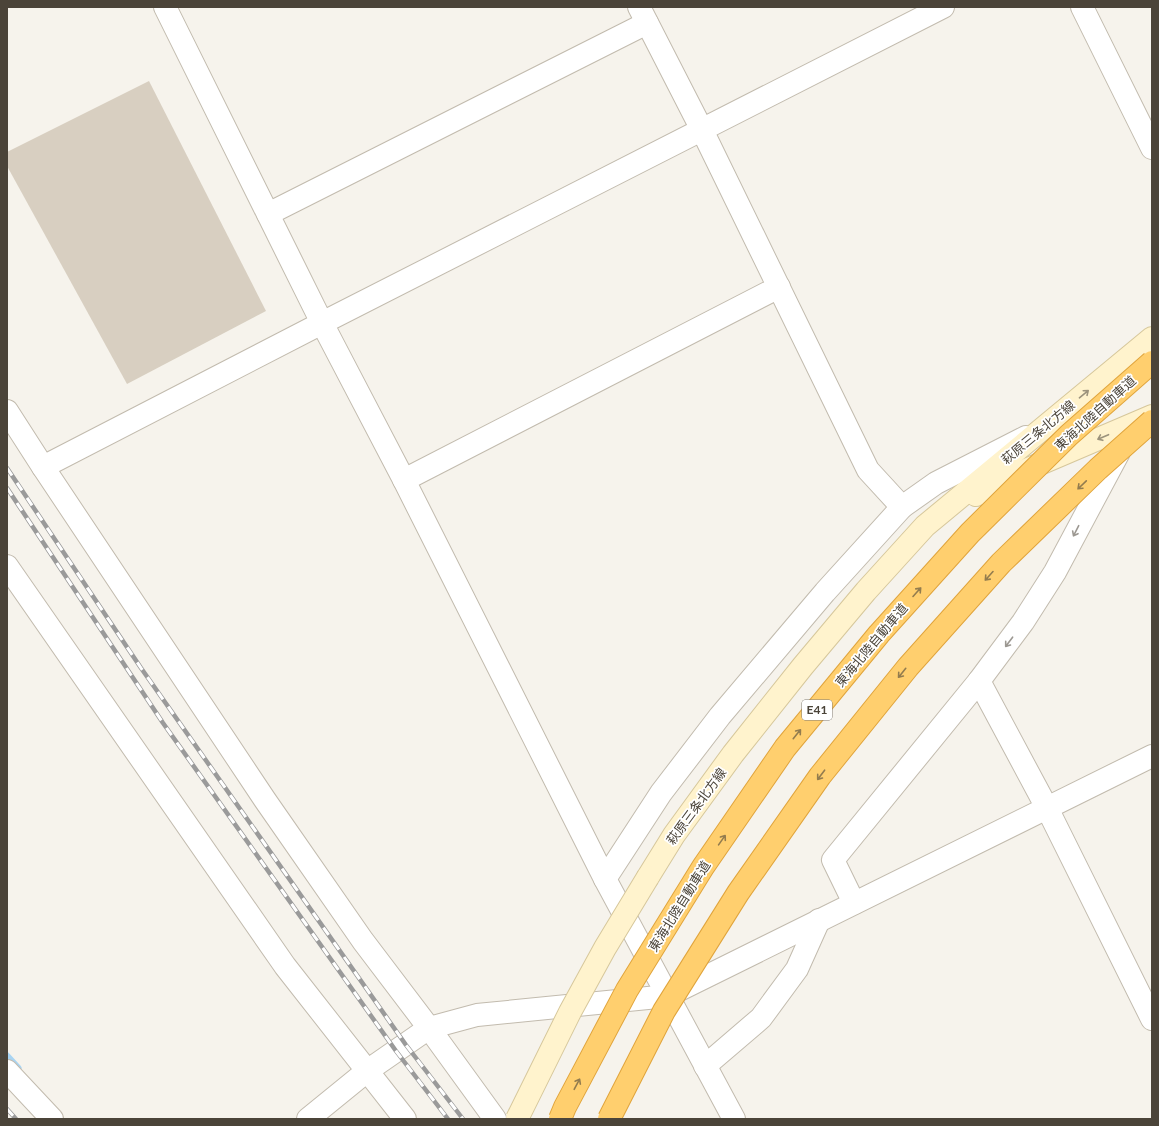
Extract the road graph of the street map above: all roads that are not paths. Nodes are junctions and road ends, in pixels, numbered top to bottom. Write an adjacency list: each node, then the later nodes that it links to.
1 (165, 7): 7 (street)
2 (943, 7): 5 (street)
3 (1082, 7): 6 (street)
4 (643, 15): 5 (street); 7 (street)
5 (702, 130): 8 (street); 9 (street)
6 (1152, 148)
7 (268, 214): 9 (street)
8 (779, 287): 16 (street); 17 (street)
9 (322, 323): 15 (street); 16 (street)
10 (1152, 338): 14 (main road, 萩原三条北方線, one-way to 10)
11 (1152, 362): 37 (highway, 東海北陸自動車道 / E41, one-way to 11, bridge)
12 (7, 411): 15 (street)
13 (1146, 420): 18 (main road, 萩原三条北方線, one-way to 18); 20 (street, one-way to 20); 38 (highway, one-way to 38, bridge)
14 (1040, 430): 17 (street); 18 (main road, 萩原三条北方線)
15 (42, 467): 28 (street)
16 (404, 480): 23 (street)
17 (902, 507): 23 (street)
18 (925, 526): 36 (main road, 萩原三条北方線, bridge)
19 (7, 566): 30 (street)
20 (979, 681): 22 (street); 24 (street)
21 (1152, 756): 22 (street)
22 (1047, 808): 24 (street); 27 (street)
23 (605, 879): 26 (street)
24 (854, 903): 25 (street)
25 (819, 920): 26 (street); 29 (street)
26 (668, 996): 28 (street); 29 (street)
27 (1152, 1019)
28 (429, 1028): 30 (street); 35 (street)
29 (705, 1066): 39 (street)
30 (367, 1070): 33 (street); 34 (street)
31 (7, 1071): 32 (street)
32 (52, 1119)
33 (308, 1119)
34 (405, 1119)
35 (495, 1119)
36 (517, 1119)
37 (560, 1119)
38 (609, 1119)
39 (734, 1119)

